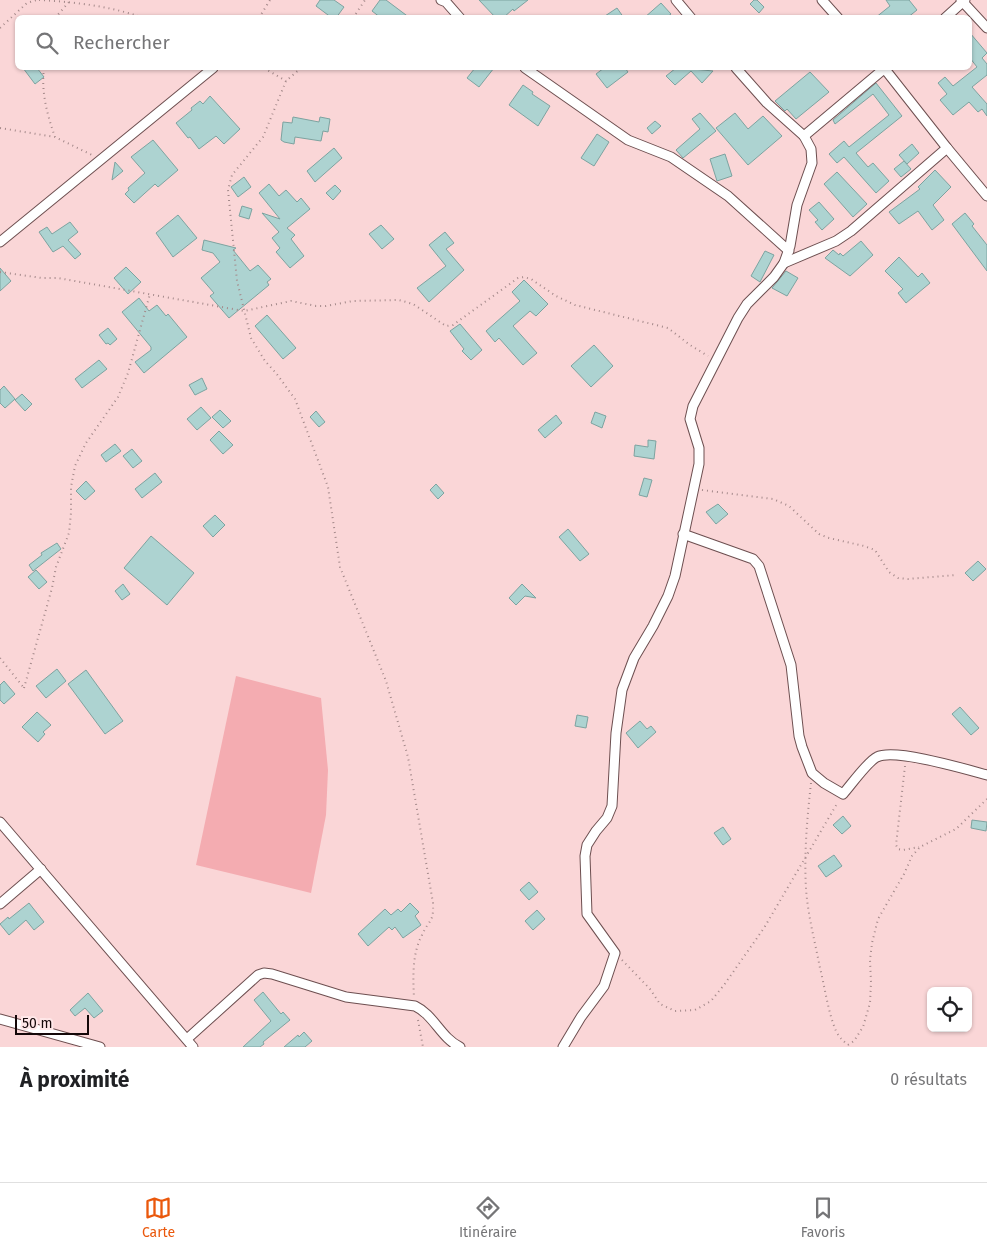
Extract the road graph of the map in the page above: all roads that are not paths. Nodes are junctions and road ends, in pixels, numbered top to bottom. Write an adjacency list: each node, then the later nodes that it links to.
1 (676, 0): 6 (street)
2 (822, 0): 7 (street)
3 (447, 1): 5 (street)
4 (963, 1): 8 (street); 9 (street)
5 (458, 15)
6 (688, 15)
7 (835, 15)
8 (948, 15)
9 (987, 28)
10 (211, 70): 18 (street)
11 (528, 70): 19 (street)
12 (738, 70): 15 (street)
13 (883, 70): 15 (street)
14 (887, 70): 16 (street)
15 (804, 136): 19 (street)
16 (947, 148): 17 (street); 20 (street)
17 (987, 196)
18 (0, 242)
19 (789, 251): 20 (street)
20 (784, 263): 21 (street)
21 (683, 534): 22 (street); 31 (street)
22 (987, 774)
23 (0, 822): 24 (street)
24 (41, 869): 25 (street); 27 (street)
25 (0, 904)
26 (0, 1018): 28 (street)
27 (187, 1039): 29 (street); 30 (street)
28 (100, 1047)
29 (193, 1047)
30 (460, 1047)
31 (563, 1047)

